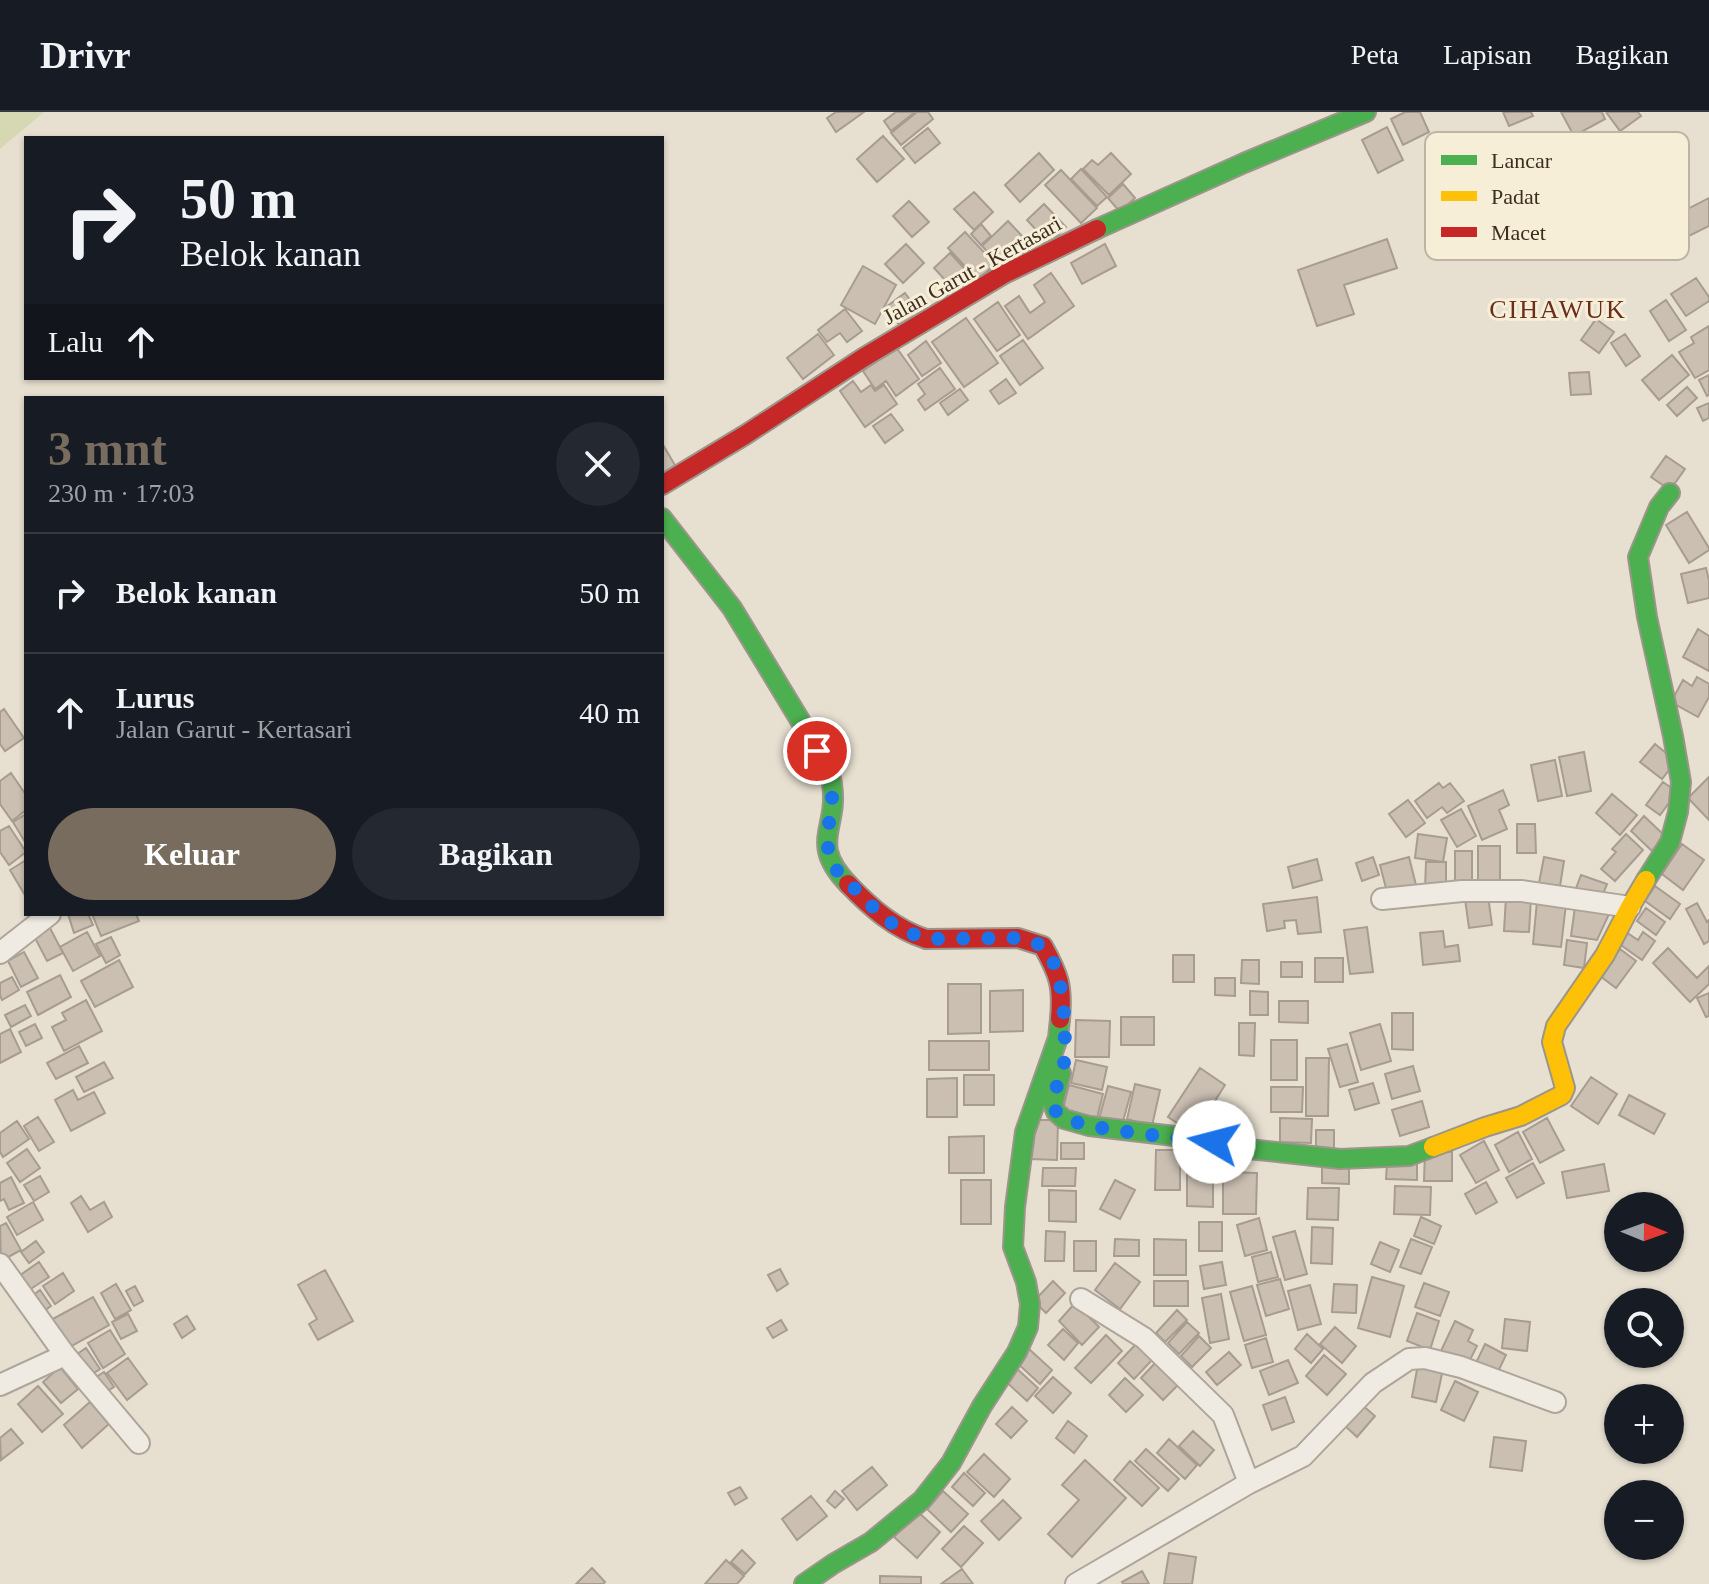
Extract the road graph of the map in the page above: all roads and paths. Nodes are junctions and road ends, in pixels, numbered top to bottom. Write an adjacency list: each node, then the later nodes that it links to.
1 (1366, 112): 2 (street, Jalan Garut - Kertasari)
2 (664, 484)
3 (1670, 493): 6 (street)
4 (664, 521): 9 (street)
5 (1382, 899): 6 (street)
6 (1630, 907): 9 (street)
7 (47, 916): 8 (street)
8 (0, 953)
9 (1062, 996): 17 (street)
10 (0, 1264): 12 (street)
11 (1081, 1299): 16 (street)
12 (65, 1355): 13 (street); 15 (street)
13 (0, 1385)
14 (1555, 1402): 16 (street)
15 (139, 1443)
16 (1249, 1483): 18 (street)
17 (804, 1584)
18 (1076, 1584)

